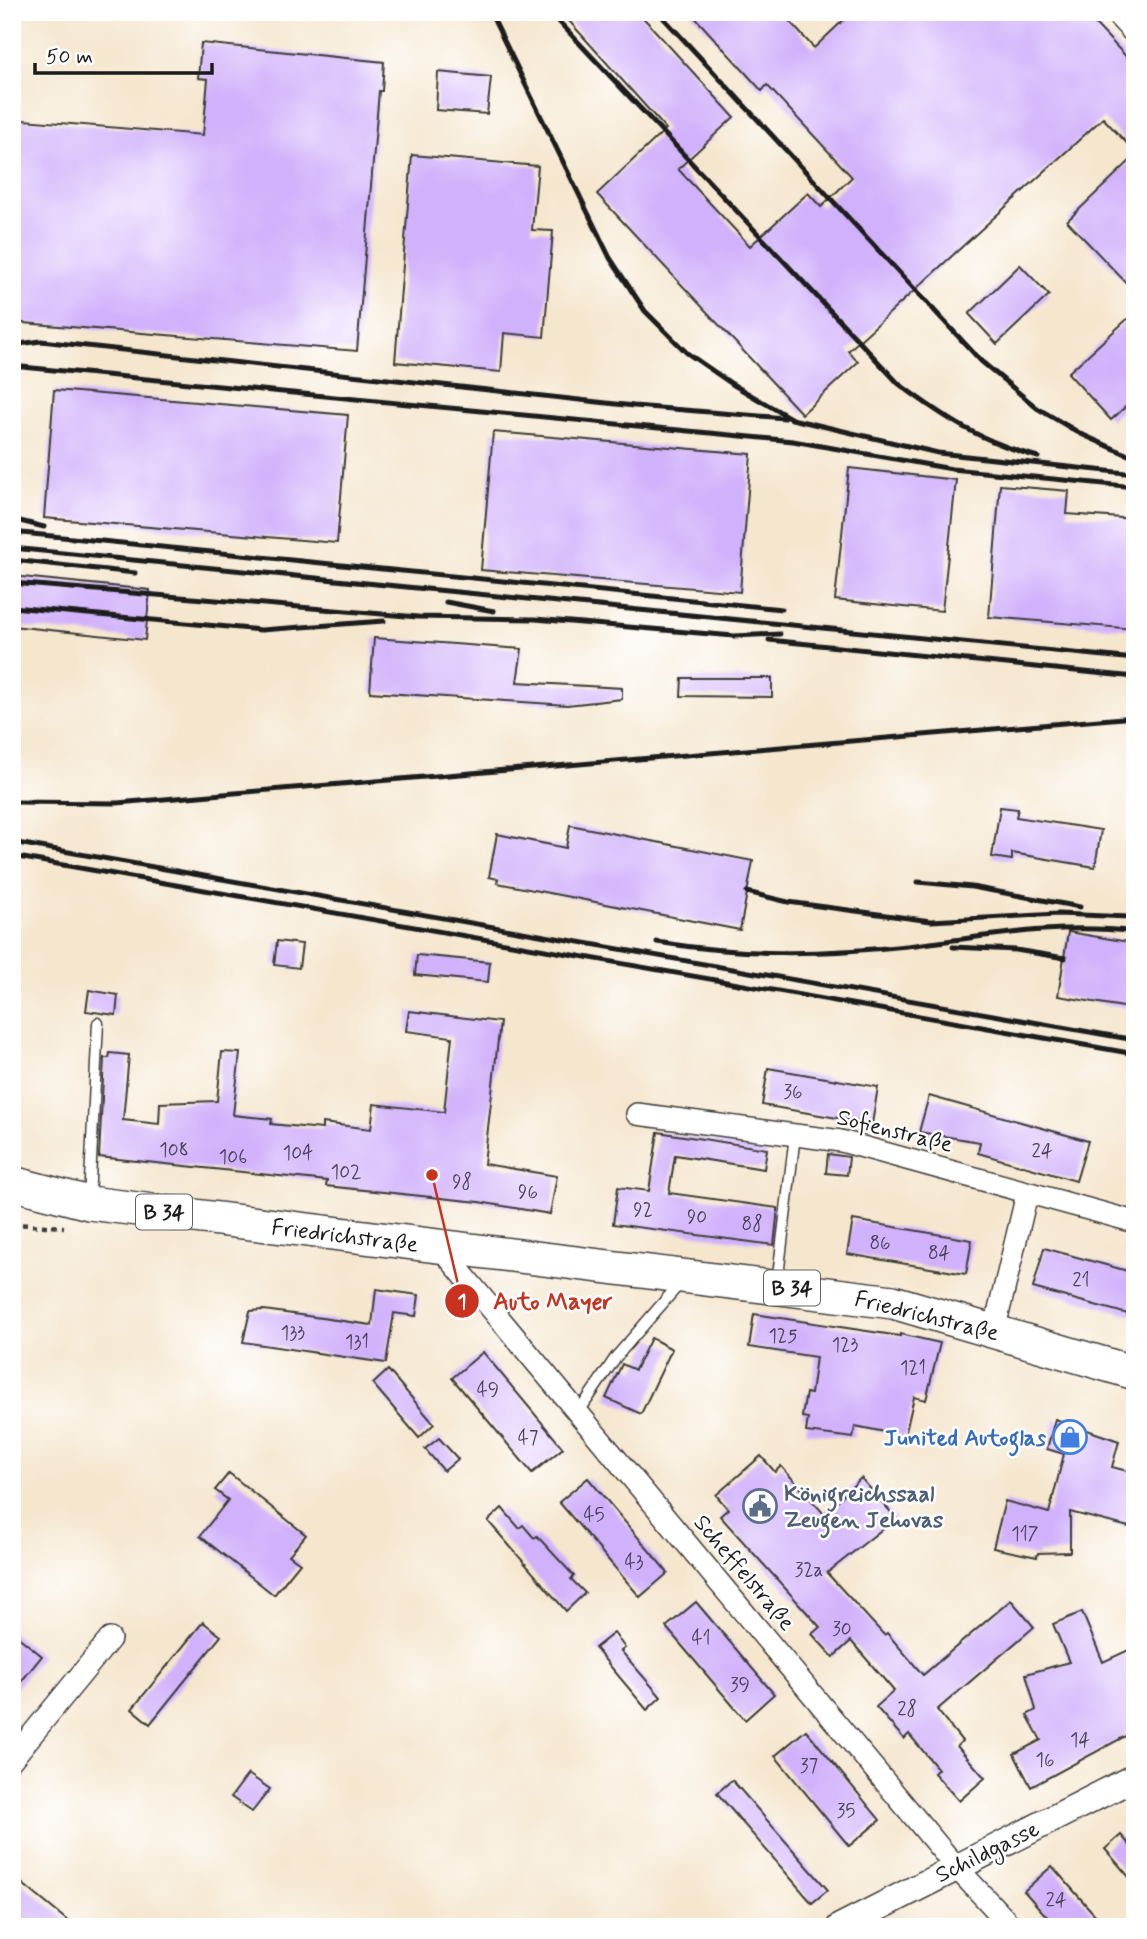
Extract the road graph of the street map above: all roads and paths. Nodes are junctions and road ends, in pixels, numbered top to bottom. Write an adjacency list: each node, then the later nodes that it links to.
1 (1107, 12): 2 (lane)
2 (1135, 42)
3 (98, 1024): 8 (lane)
4 (637, 1114): 5 (street, Sofienstraße)
5 (795, 1135): 7 (street, Sofienstraße); 13 (lane)
6 (12, 1184): 8 (main road, Friedrichstraße / B 34)
7 (1027, 1194): 10 (street, Sofienstraße); 14 (street)
8 (89, 1203): 9 (main road, Friedrichstraße / B 34); 11 (main road, Friedrichstraße / B 34)
9 (12, 1206)
10 (1135, 1222)
11 (440, 1247): 12 (main road, Friedrichstraße / B 34); 16 (street, Scheffelstraße)
12 (687, 1275): 13 (main road, Friedrichstraße / B 34); 16 (lane)
13 (776, 1286): 14 (main road, Friedrichstraße / B 34)
14 (994, 1331): 15 (main road, Friedrichstraße / B 34)
15 (1135, 1373)
16 (578, 1413): 20 (street, Scheffelstraße)
17 (110, 1639): 18 (street)
18 (12, 1759)
19 (1135, 1777): 20 (street, Schildgasse)
20 (955, 1866): 21 (street, Schildgasse); 22 (street, Scheffelstraße)
21 (840, 1927)
22 (1012, 1927)

